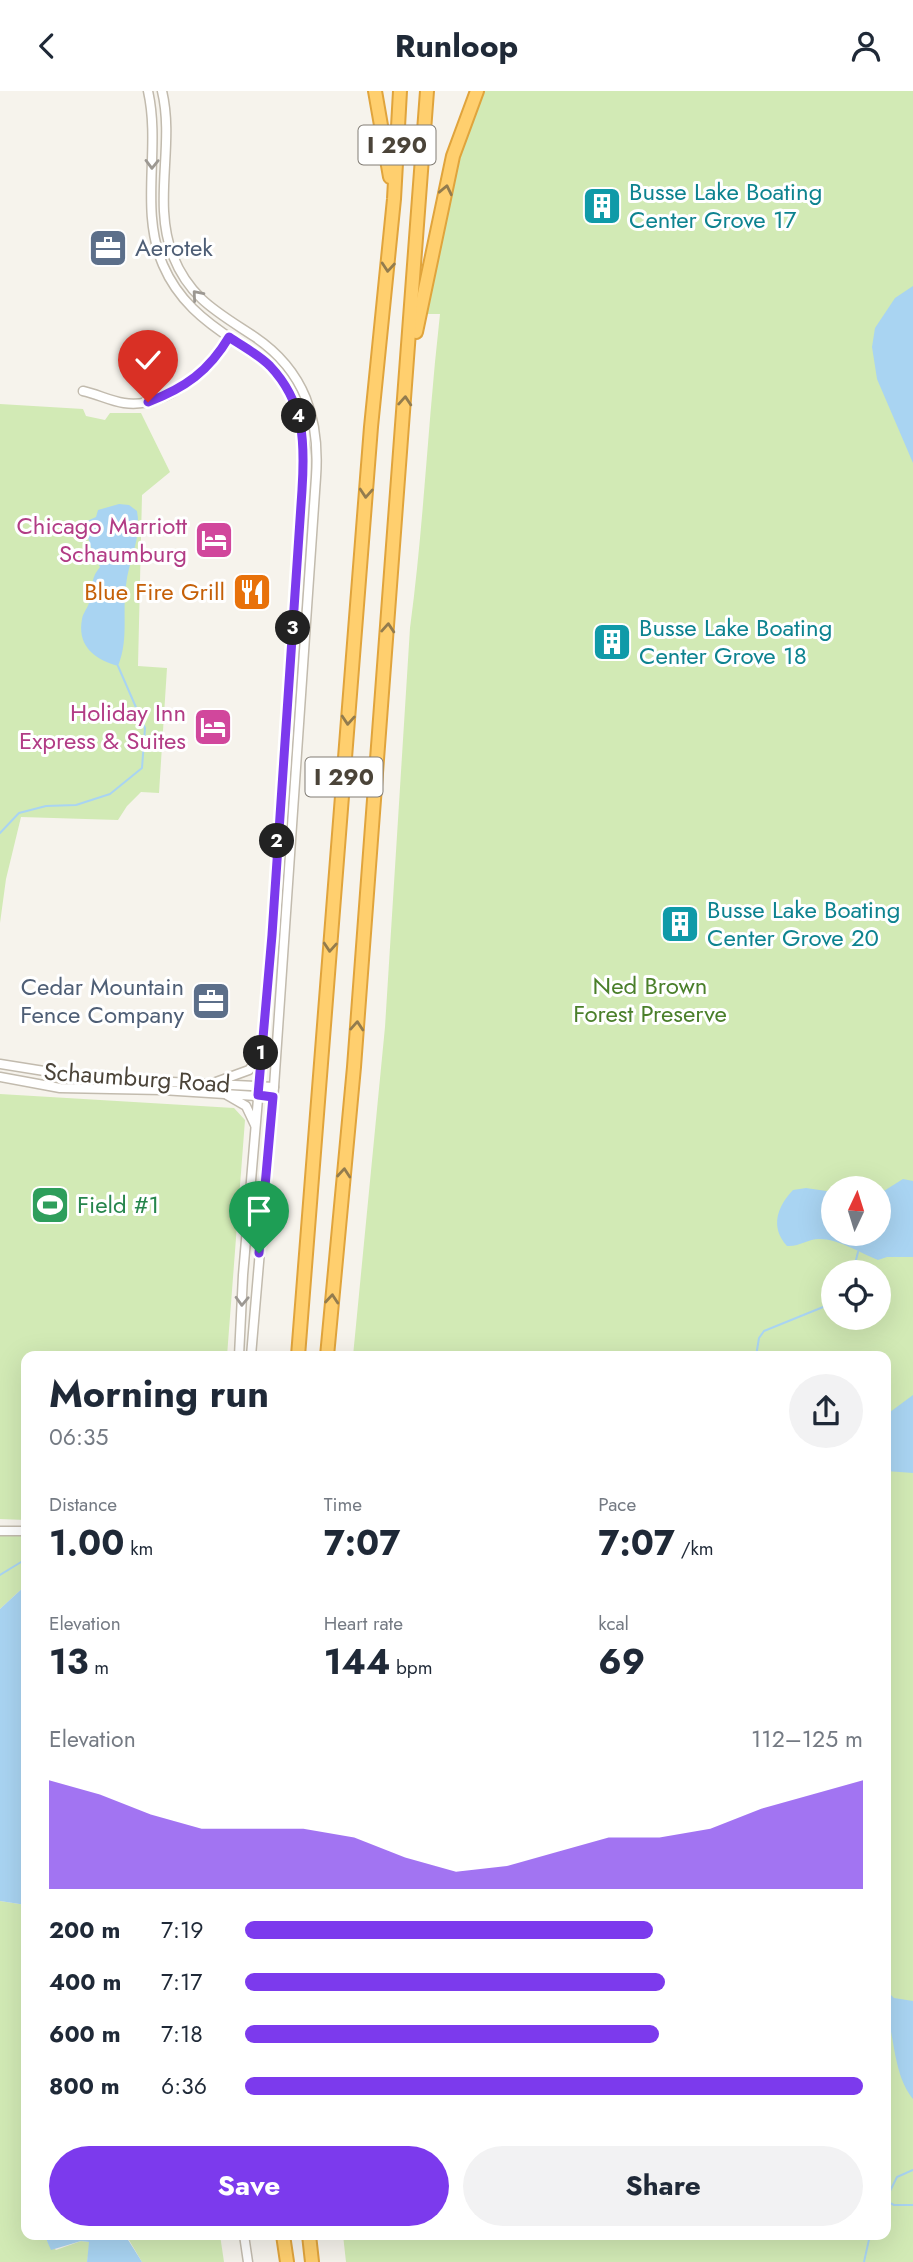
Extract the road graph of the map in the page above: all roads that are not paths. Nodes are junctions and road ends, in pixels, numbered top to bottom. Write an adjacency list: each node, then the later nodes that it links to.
1 (148, 91): 8 (street, one-way to 8)
2 (162, 91): 16 (street, one-way to 2)
3 (375, 91): 7 (highway)
4 (400, 91): 7 (highway, I 290)
5 (427, 91): 9 (highway, I 290)
6 (477, 91): 9 (highway, one-way to 6)
7 (394, 199): 21 (highway, I 290, one-way to 21)
8 (229, 337): 10 (street); 11 (street)
9 (407, 377): 22 (highway, I 290, one-way to 9)
10 (83, 391)
11 (261, 1054): 14 (street); 15 (street)
12 (0, 1064): 14 (street, Schaumburg Road)
13 (0, 1076): 17 (street, Schaumburg Road)
14 (210, 1084): 15 (street, Schaumburg Road)
15 (259, 1091): 16 (street, Schaumburg Road); 17 (street, Schaumburg Road); 18 (street)
16 (273, 1092): 20 (street)
17 (224, 1093): 18 (street)
18 (256, 1125): 19 (street, one-way to 19)
19 (239, 1351)
20 (251, 1351)
21 (298, 1351)
22 (327, 1351)
23 (0, 1531): 24 (street)
24 (21, 1531)
25 (245, 2240): 28 (street)
26 (284, 2240): 29 (highway)
27 (310, 2240): 30 (highway)
28 (248, 2262)
29 (287, 2262)
30 (312, 2262)

